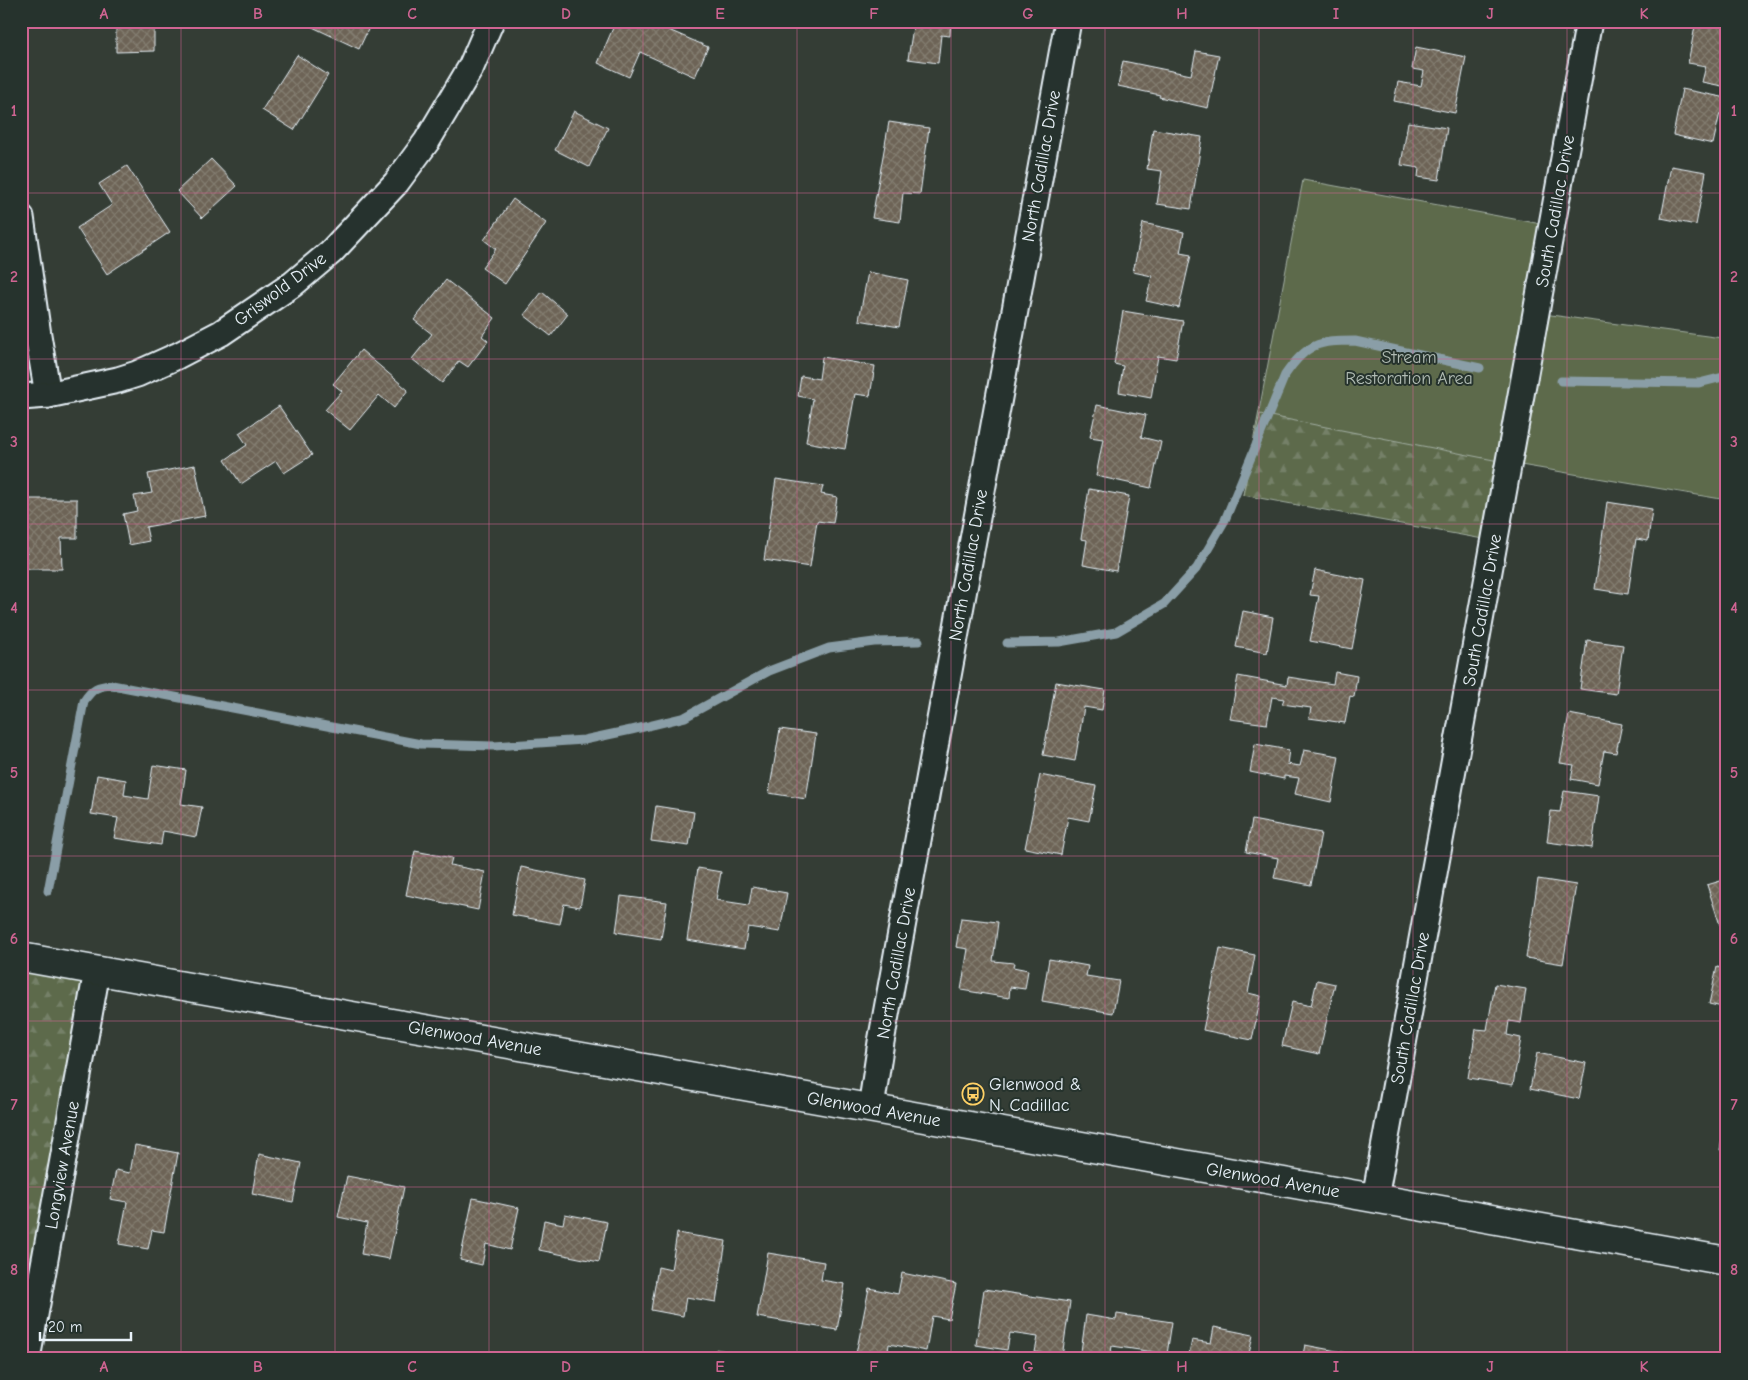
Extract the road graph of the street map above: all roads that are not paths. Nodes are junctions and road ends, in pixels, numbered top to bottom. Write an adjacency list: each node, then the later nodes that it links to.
1 (491, 21): 5 (street, Griswold Drive)
2 (1068, 21): 9 (street, North Cadillac Drive)
3 (1589, 21): 10 (street, South Cadillac Drive)
4 (21, 217): 5 (street)
5 (48, 395): 6 (street, Griswold Drive)
6 (21, 397)
7 (21, 957): 8 (street, Glenwood Avenue)
8 (97, 970): 9 (street, Glenwood Avenue); 12 (street, Longview Avenue)
9 (871, 1108): 10 (street, Glenwood Avenue)
10 (1375, 1198): 11 (street, Glenwood Avenue)
11 (1727, 1261)
12 (27, 1359)

